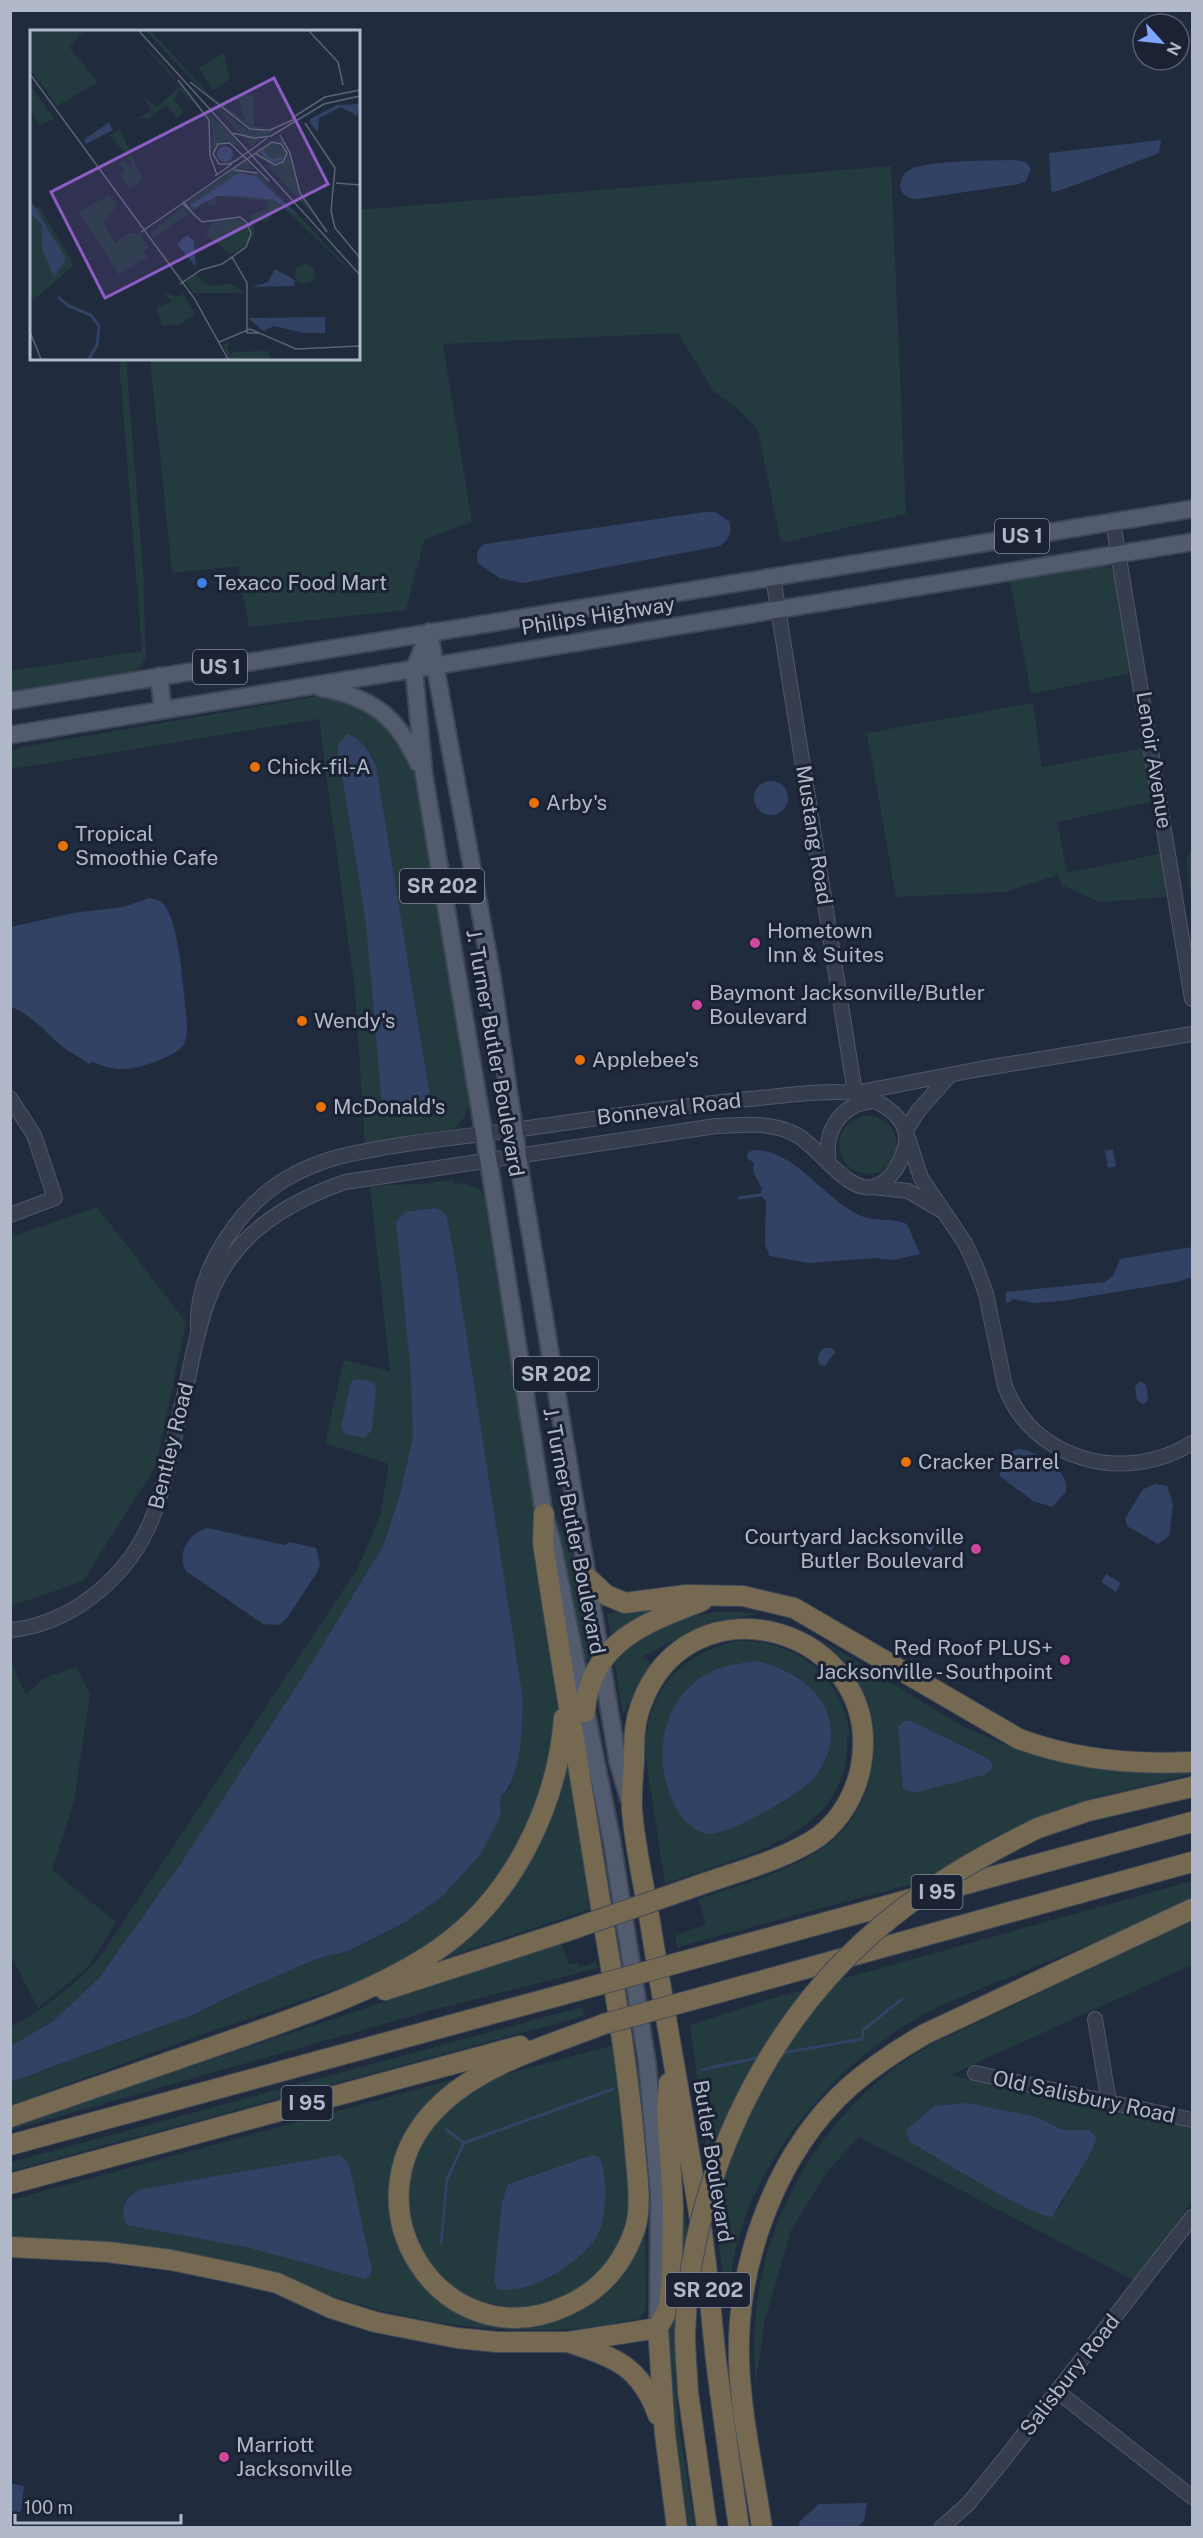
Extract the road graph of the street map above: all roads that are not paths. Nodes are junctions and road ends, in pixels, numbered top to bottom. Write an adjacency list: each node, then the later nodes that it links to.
1 (1192, 509): 2 (main road, Philips Highway / US 1)
2 (1113, 522): 4 (street, Lenoir Avenue); 5 (main road, Philips Highway / US 1)
3 (1192, 542): 4 (main road, Philips Highway / US 1)
4 (1119, 554): 6 (main road, Philips Highway / US 1); 16 (street, Lenoir Avenue)
5 (773, 577): 6 (street, Mustang Road); 7 (main road, Philips Highway / US 1)
6 (777, 610): 8 (main road, Philips Highway / US 1); 19 (street, Mustang Road)
7 (429, 632): 8 (main road, J. Turner Butler Boulevard / SR 202); 9 (main road, J. Turner Butler Boulevard / SR 202); 10 (main road, Philips Highway / US 1)
8 (437, 665): 9 (main road, Philips Highway / US 1); 22 (main road, J. Turner Butler Boulevard / SR 202)
9 (414, 670): 11 (main road, Philips Highway / US 1); 15 (main road, J. Turner Butler Boulevard / SR 202)
10 (159, 676): 12 (main road, Philips Highway / US 1); 13 (main road)
11 (304, 686): 13 (main road, Philips Highway / US 1); 15 (main road)
12 (10, 701)
13 (162, 710): 14 (main road, Philips Highway / US 1)
14 (10, 735)
15 (424, 775): 23 (main road, J. Turner Butler Boulevard / SR 202)
16 (1192, 999)
17 (1192, 1034): 18 (street, Bonneval Road)
18 (950, 1076): 19 (street, Bonneval Road); 24 (street)
19 (855, 1093): 21 (street, Bonneval Road); 22 (street, Bonneval Road)
20 (10, 1098): 30 (street)
21 (872, 1101): 24 (street, Bonneval Road); 27 (street)
22 (515, 1130): 23 (street, Bonneval Road); 25 (main road, J. Turner Butler Boulevard / SR 202)
23 (484, 1133): 26 (main road, J. Turner Butler Boulevard / SR 202); 31 (street, Bentley Road)
24 (907, 1133): 28 (street); 29 (street)
25 (519, 1157): 26 (street, Bonneval Road); 27 (street, Bonneval Road); 34 (main road, J. Turner Butler Boulevard / SR 202)
26 (488, 1160): 31 (street, Bentley Road); 33 (main road, J. Turner Butler Boulevard / SR 202)
27 (829, 1162): 28 (street, Bonneval Road)
28 (873, 1187): 29 (street, Bonneval Road)
29 (944, 1212): 32 (street)
30 (10, 1215)
31 (198, 1328): 36 (street, Bentley Road)
32 (1192, 1443)
33 (543, 1514): 38 (highway); 39 (main road, J. Turner Butler Boulevard / SR 202)
34 (588, 1578): 35 (highway); 37 (main road, J. Turner Butler Boulevard / SR 202)
35 (713, 1596): 37 (highway); 40 (highway)
36 (10, 1630)
37 (602, 1658): 39 (highway); 42 (main road, J. Turner Butler Boulevard / SR 202)
38 (565, 1686): 46 (highway); 48 (highway)
39 (585, 1712): 58 (main road, J. Turner Butler Boulevard / SR 202)
40 (1192, 1762)
41 (1192, 1787): 65 (highway, bridge)
42 (632, 1809): 46 (highway, bridge); 49 (highway, J. Turner Butler Boulevard / SR 202)
43 (1192, 1822): 54 (highway, I 95, bridge)
44 (1192, 1862): 48 (highway, I 95, bridge)
45 (1192, 1909): 61 (highway)
46 (299, 2016): 52 (highway)
47 (1095, 2019): 51 (street)
48 (604, 2024): 55 (highway, I 95)
49 (671, 2053): 58 (highway); 66 (highway, Butler Boulevard / SR 202)
50 (975, 2073): 51 (street, Old Salisbury Road)
51 (1109, 2102): 53 (street, Old Salisbury Road)
52 (10, 2117)
53 (1192, 2120)
54 (10, 2145)
55 (10, 2184)
56 (1192, 2217): 60 (street, Salisbury Road)
57 (10, 2247): 59 (highway)
58 (658, 2328): 59 (highway); 62 (highway, SR 202)
59 (568, 2342): 62 (highway)
60 (1058, 2392): 63 (street); 68 (street, Salisbury Road)
61 (744, 2417): 66 (highway); 67 (highway)
62 (665, 2434): 64 (highway, SR 202)
63 (1192, 2497)
64 (676, 2525)
65 (707, 2528)
66 (740, 2528)
67 (762, 2528)
68 (941, 2528)

